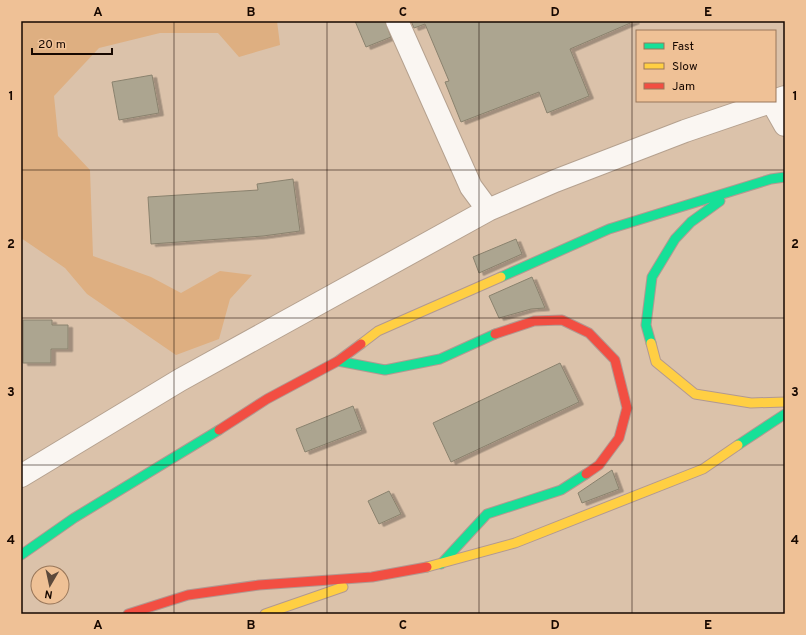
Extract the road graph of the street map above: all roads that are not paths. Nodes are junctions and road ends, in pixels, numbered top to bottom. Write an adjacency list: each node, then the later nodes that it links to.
1 (397, 21): 9 (street)
2 (778, 100): 4 (street)
3 (772, 102): 9 (street)
4 (785, 125)
5 (785, 171): 7 (highway)
6 (785, 177): 7 (highway)
7 (771, 179): 8 (highway)
8 (731, 192): 10 (highway); 11 (highway)
9 (488, 210): 13 (street)
10 (338, 361): 14 (highway); 15 (highway)
11 (785, 402)
12 (785, 414): 15 (highway)
13 (21, 476)
14 (24, 559)
15 (441, 564): 16 (highway)
16 (372, 577): 17 (highway); 18 (highway)
17 (128, 614)
18 (265, 614)

